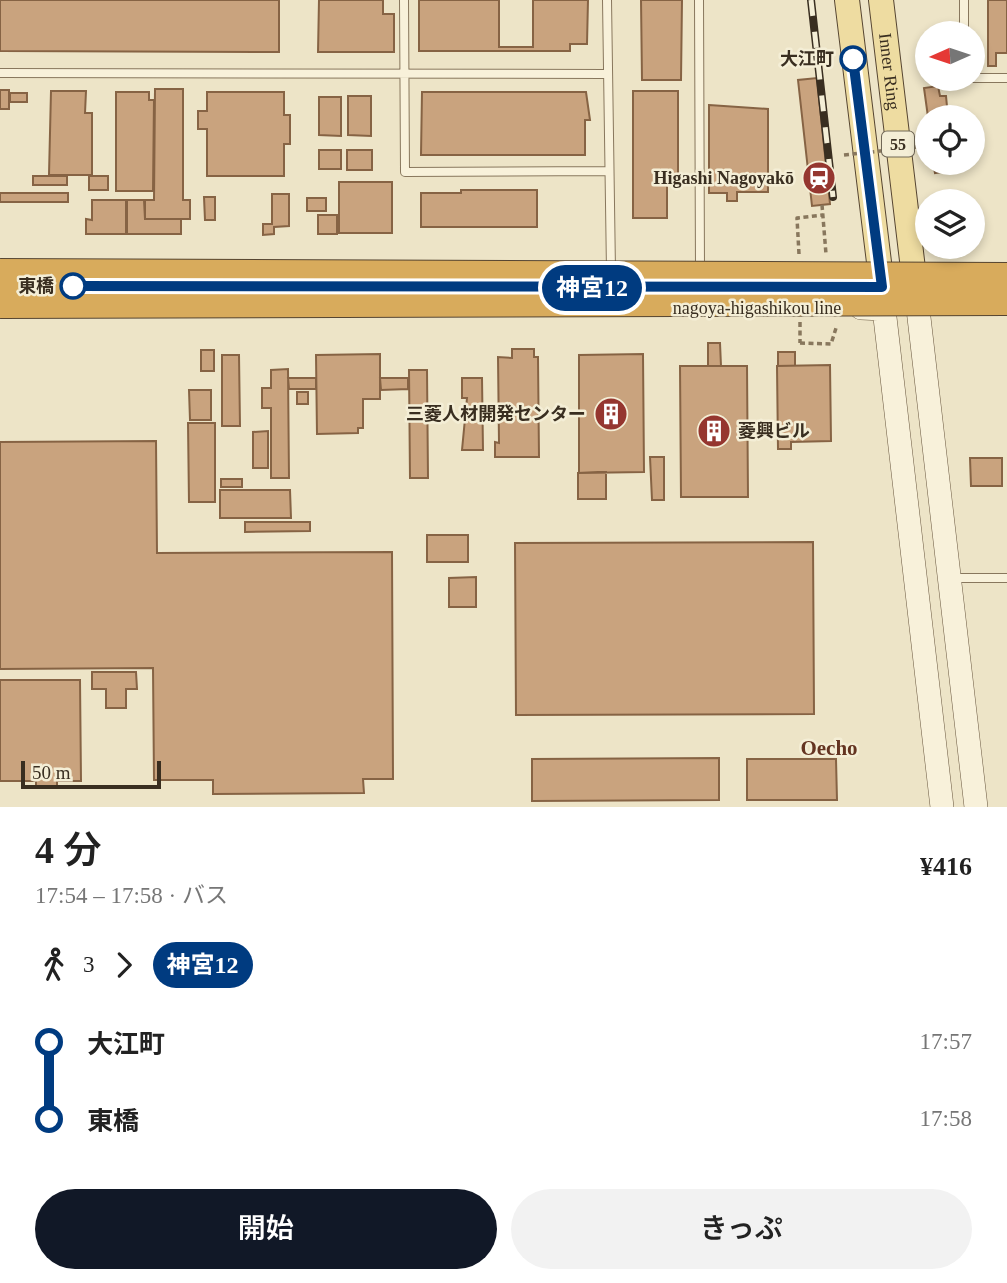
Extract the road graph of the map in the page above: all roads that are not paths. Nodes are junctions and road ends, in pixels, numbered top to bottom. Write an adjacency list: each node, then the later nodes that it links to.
1 (404, 0): 9 (lane)
2 (607, 0): 10 (lane)
3 (699, 0): 18 (lane)
4 (847, 0): 20 (main road, Inner Ring / 55)
5 (881, 0): 21 (main road, Inner Ring / 55)
6 (964, 0): 7 (lane)
7 (964, 21)
8 (0, 73): 9 (lane)
9 (404, 74): 10 (lane); 13 (lane)
10 (607, 74): 13 (lane)
11 (985, 78): 12 (lane)
12 (1007, 78)
13 (608, 172): 19 (lane)
14 (0, 274): 15 (highway, bridge)
15 (1007, 278)
16 (1007, 284): 21 (main road)
17 (0, 285): 19 (main road, nagoya-higashikou line)
18 (700, 287): 19 (main road, nagoya-higashikou line); 20 (main road, nagoya-higashikou line)
19 (612, 288)
20 (883, 298): 21 (main road); 23 (main road, nagoya-higashikou line); 27 (main road)
21 (916, 298): 24 (main road); 25 (main road)
22 (1007, 300): 23 (highway, bridge)
23 (0, 302)
24 (1007, 310)
25 (949, 578): 26 (lane); 28 (main road)
26 (1007, 578)
27 (942, 807)
28 (976, 807)

